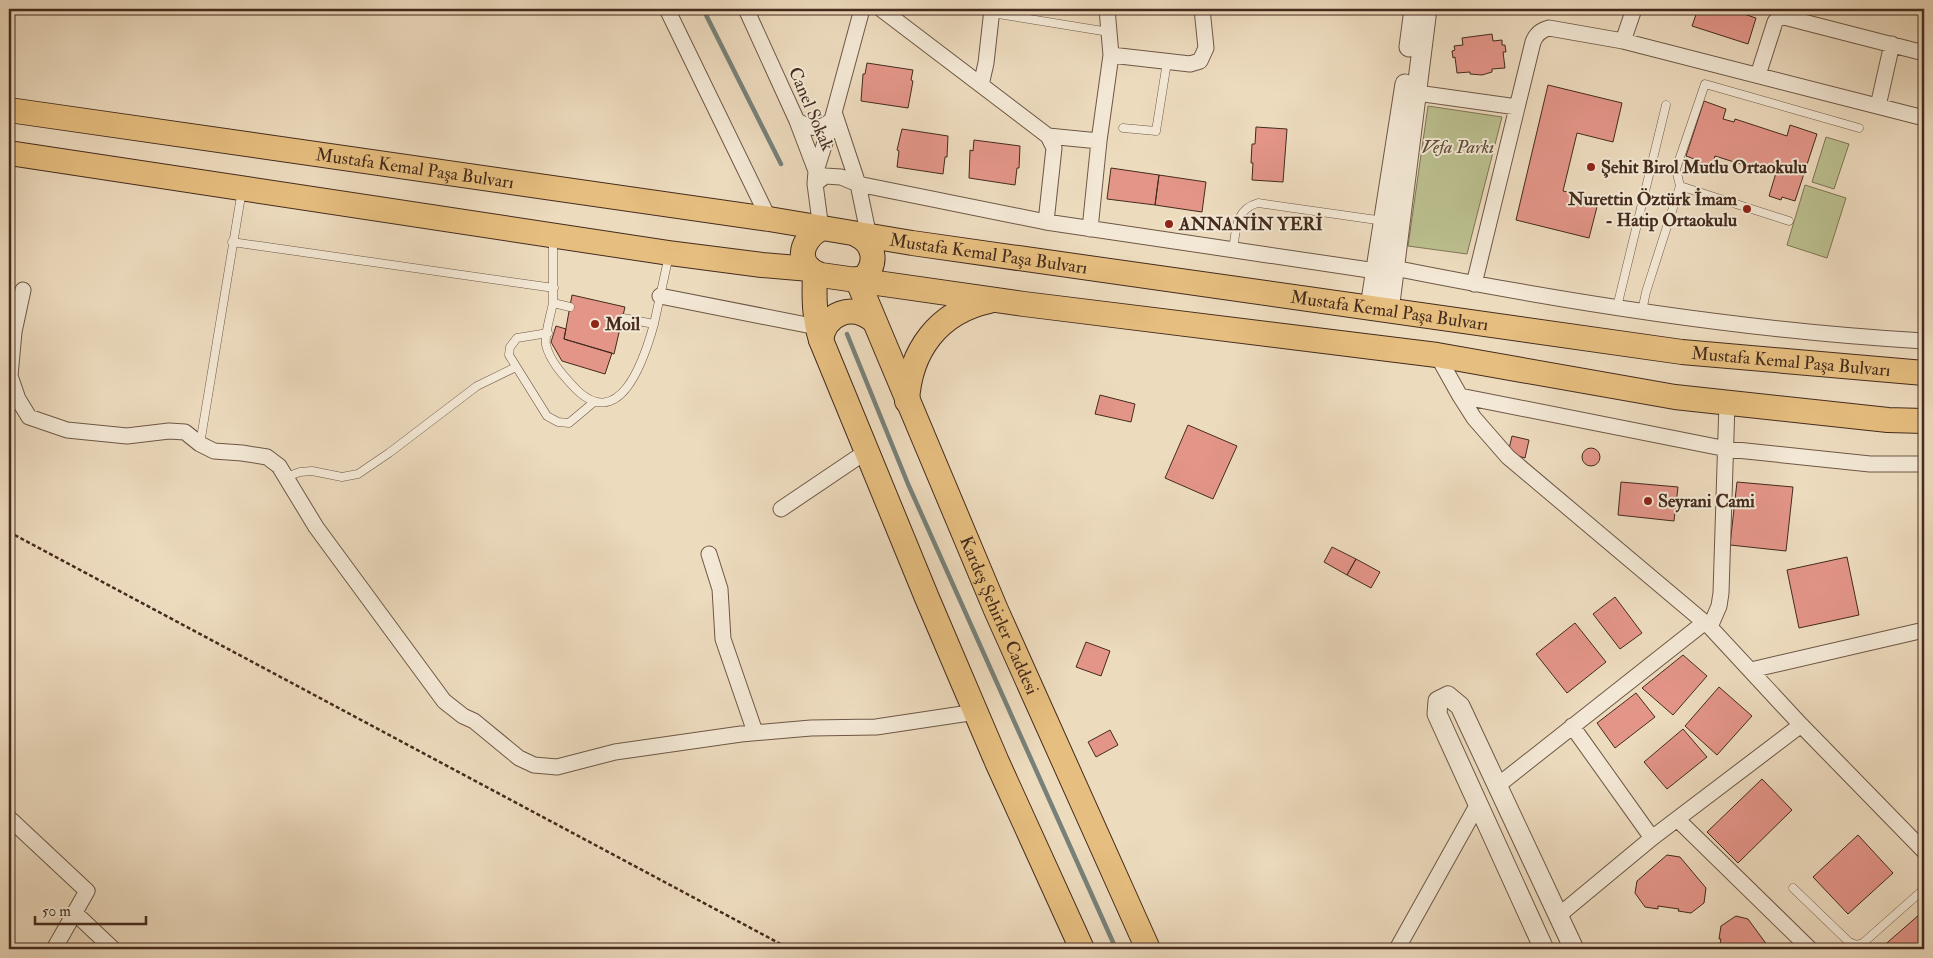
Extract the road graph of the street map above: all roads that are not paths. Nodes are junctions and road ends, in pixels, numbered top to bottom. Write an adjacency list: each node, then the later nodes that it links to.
1 (667, 9): 36 (street)
2 (746, 9): 26 (street, Canel Sokak)
3 (862, 9): 24 (street)
4 (881, 9): 18 (street)
5 (1107, 9): 11 (street)
6 (1202, 9): 16 (street)
7 (1414, 9): 37 (street)
8 (1427, 9): 19 (street)
9 (1634, 9): 12 (street)
10 (992, 11): 11 (lane); 18 (street)
11 (1109, 32): 15 (street)
12 (1623, 41): 17 (street); 22 (street)
13 (1892, 44): 14 (street); 17 (street); 21 (street)
14 (1924, 53)
15 (1111, 55): 16 (street); 30 (street)
16 (1167, 62): 27 (lane)
17 (1758, 76): 21 (street)
18 (981, 85): 29 (street)
19 (1416, 93): 22 (street); 47 (street)
20 (1666, 105): 57 (lane)
21 (1878, 106): 25 (street)
22 (1517, 107): 50 (street)
23 (9, 110): 36 (main road, Mustafa Kemal Paşa Bulvarı)
24 (833, 116): 26 (street); 32 (street); 33 (street)
25 (1924, 118)
26 (797, 121): 32 (street, Canel Sokak)
27 (1123, 128)
28 (1859, 128): 34 (lane)
29 (1048, 136): 30 (street); 39 (street)
30 (1099, 141): 41 (street)
31 (9, 153): 35 (main road)
32 (816, 177): 33 (street); 40 (street, Canel Sokak)
33 (858, 184): 39 (street); 43 (street)
34 (1680, 186): 38 (lane); 59 (lane)
35 (242, 189): 42 (main road); 44 (lane)
36 (769, 219): 40 (main road, Mustafa Kemal Paşa Bulvarı)
37 (1384, 221): 45 (lane); 47 (street)
38 (1789, 221)
39 (1046, 222): 41 (street)
40 (821, 229): 43 (main road); 48 (main road)
41 (1090, 229): 45 (street)
42 (553, 235): 46 (main road); 51 (lane)
43 (863, 236): 49 (main road); 58 (main road, Mustafa Kemal Paşa Bulvarı)
44 (232, 242): 51 (lane); 74 (lane)
45 (1232, 250): 47 (street)
46 (669, 253): 48 (main road); 53 (lane)
47 (1385, 269): 50 (street); 58 (street)
48 (812, 271): 49 (main road); 64 (main road)
49 (859, 280): 54 (main road, Mustafa Kemal Paşa Bulvarı); 61 (main road, Kardeş Şehirler Caddesi)
50 (1474, 284): 57 (street)
51 (554, 288): 55 (lane)
52 (23, 290): 74 (street)
53 (660, 296): 62 (lane); 64 (street)
54 (993, 300): 66 (main road, Mustafa Kemal Paşa Bulvarı); 70 (main road)
55 (553, 303): 56 (lane); 63 (lane)
56 (570, 307)
57 (1617, 307): 59 (street)
58 (1380, 309): 68 (main road, Mustafa Kemal Paşa Bulvarı)
59 (1642, 311): 65 (street)
60 (623, 318): 62 (lane)
61 (873, 320): 64 (main road); 70 (main road, Kardeş Şehirler Caddesi)
62 (654, 324): 71 (lane)
63 (548, 333): 67 (lane); 71 (lane)
64 (819, 334): 76 (main road)
65 (1924, 341)
66 (1437, 355): 69 (street); 72 (main road, Mustafa Kemal Paşa Bulvarı)
67 (516, 367): 71 (lane); 78 (lane)
68 (1924, 373)
69 (1460, 396): 75 (street); 81 (street)
70 (907, 401): 101 (main road, Kardeş Şehirler Caddesi)
71 (594, 402)
72 (1727, 402): 73 (main road, Mustafa Kemal Paşa Bulvarı); 75 (street)
73 (1924, 421)
74 (200, 444): 78 (street)
75 (1727, 449): 77 (street); 81 (street)
76 (866, 451): 79 (street); 84 (main road)
77 (1924, 464)
78 (286, 477): 87 (street)
79 (782, 509)
80 (710, 554): 87 (street)
81 (1708, 624): 83 (street); 86 (street)
82 (1924, 630): 83 (street)
83 (1751, 670): 85 (street)
84 (976, 712): 87 (street); 100 (main road)
85 (1801, 725): 91 (street); 93 (street)
86 (1572, 726): 88 (street); 92 (street)
87 (756, 732)
88 (1497, 786): 89 (street); 97 (street)
89 (1478, 804): 102 (street); 103 (street)
90 (9, 818): 96 (street)
91 (1677, 819): 92 (street); 105 (street)
92 (1652, 838): 97 (street)
93 (1924, 851)
94 (1794, 888): 95 (lane)
95 (1924, 889)
96 (74, 913): 98 (street); 99 (street)
97 (1558, 916): 104 (street)
98 (54, 949)
99 (114, 949)
100 (1082, 949)
101 (1148, 949)
102 (1397, 949)
103 (1544, 949)
104 (1574, 949)
105 (1810, 949)

